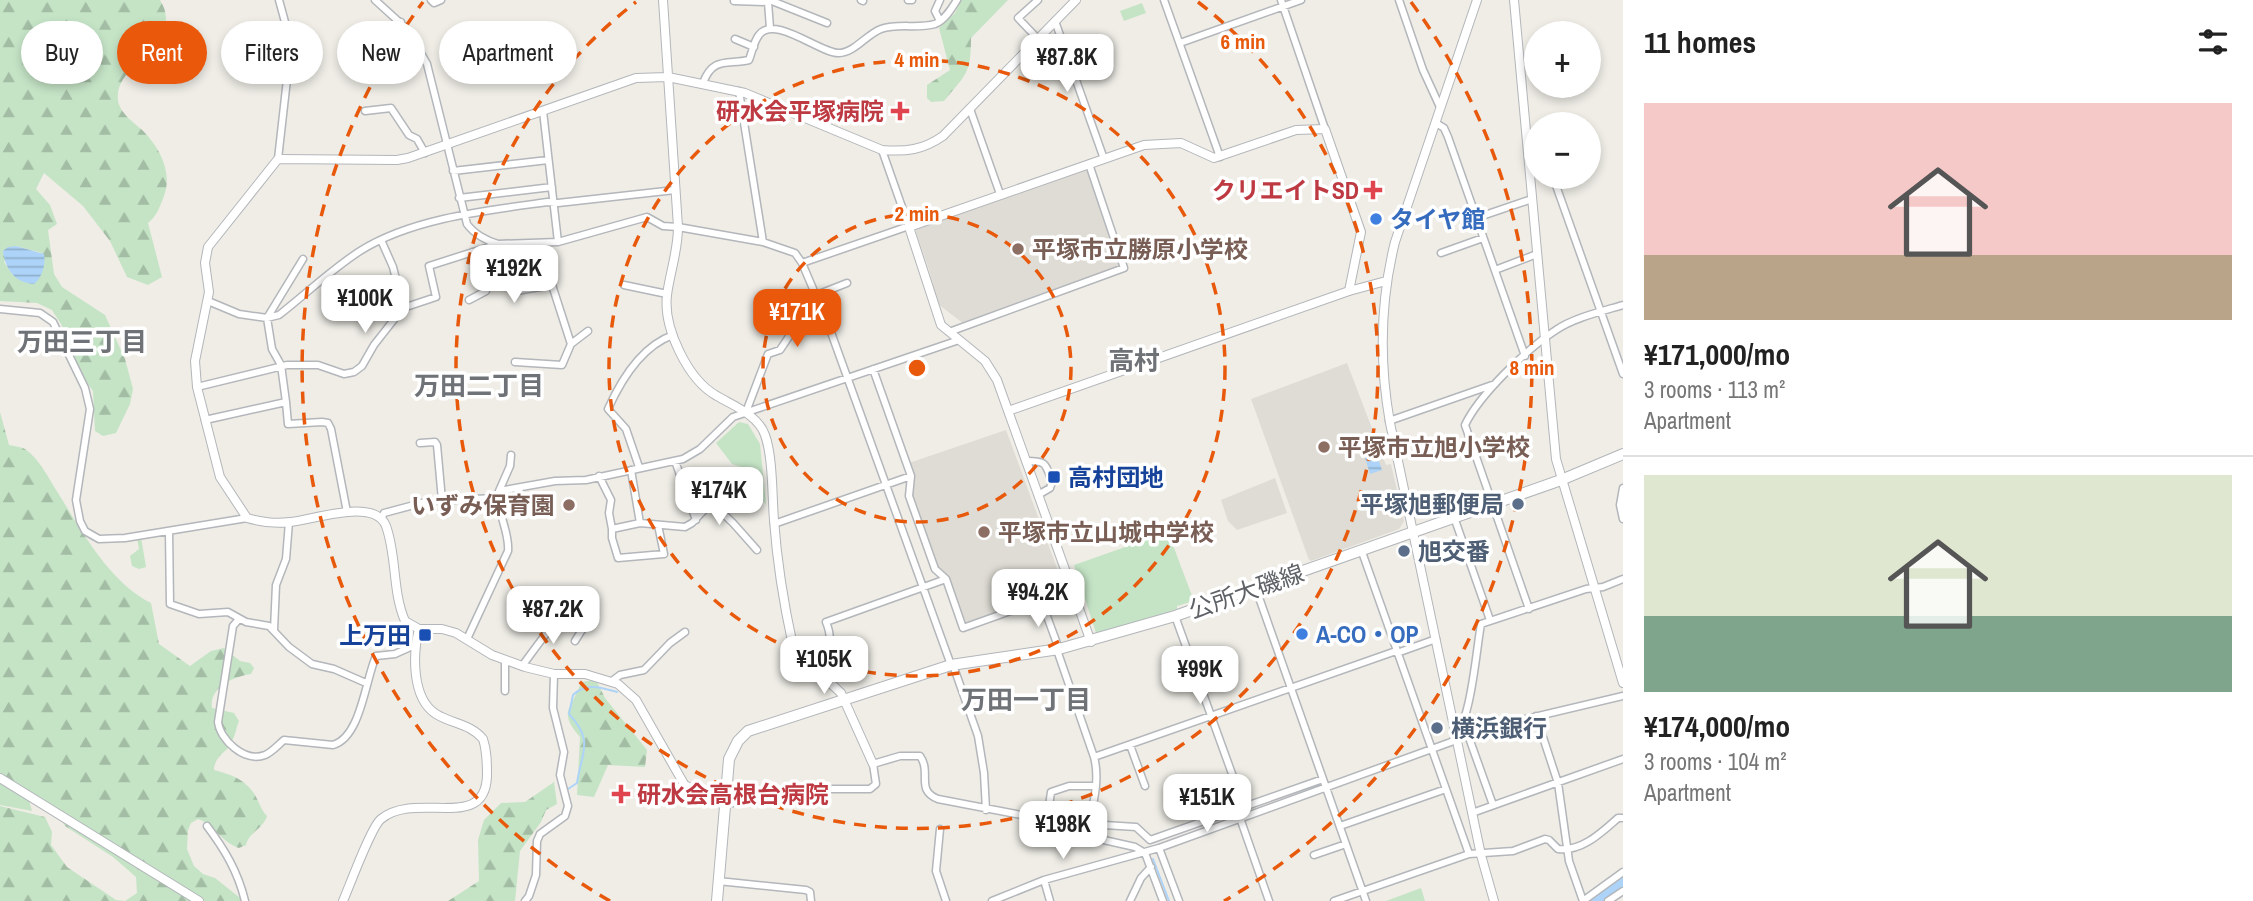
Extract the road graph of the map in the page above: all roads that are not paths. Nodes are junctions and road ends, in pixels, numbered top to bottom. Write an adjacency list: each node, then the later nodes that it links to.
1 (279, 0): 42 (street)
2 (376, 0): 18 (street)
3 (432, 0): 4 (street)
4 (441, 0)
5 (663, 0): 28 (street)
6 (940, 0): 19 (street)
7 (957, 0): 19 (street)
8 (1038, 0): 24 (street)
9 (1076, 0): 20 (street)
10 (1164, 0): 25 (street)
11 (1301, 0): 17 (street)
12 (1399, 0): 31 (street)
13 (1477, 0): 31 (street)
14 (1514, 0): 35 (street)
15 (734, 1): 16 (street)
16 (771, 1): 21 (street); 22 (street)
17 (1282, 3): 25 (street); 37 (street)
18 (400, 21)
19 (940, 21): 22 (street)
20 (1055, 21): 24 (street); 43 (street)
21 (827, 23)
22 (770, 28): 26 (street)
23 (735, 39): 26 (street)
24 (1038, 39): 32 (street)
25 (1180, 43): 41 (street)
26 (754, 47): 29 (street)
27 (425, 61): 38 (street)
28 (668, 77): 29 (street); 34 (street); 50 (street)
29 (703, 83): 30 (street)
30 (739, 91): 39 (street); 62 (street)
31 (1440, 107): 36 (street)
32 (970, 109): 39 (street); 51 (street)
33 (366, 111): 40 (street)
34 (543, 111): 38 (street); 44 (street)
35 (1527, 112)
36 (1436, 123): 56 (street); 70 (street)
37 (1325, 129): 41 (street); 73 (street)
38 (447, 145): 40 (street); 46 (street)
39 (882, 150): 58 (street)
40 (425, 153): 42 (street)
41 (1220, 157): 43 (street)
42 (278, 159): 77 (street)
43 (1104, 159): 45 (street)
44 (548, 160): 46 (street); 47 (street)
45 (1088, 164): 51 (street); 84 (street)
46 (453, 170): 52 (street)
47 (552, 187): 52 (street); 54 (street)
48 (1532, 189): 53 (street)
49 (1557, 189): 81 (street)
50 (675, 190): 54 (street); 57 (street)
51 (1000, 194): 58 (street)
52 (459, 198): 55 (street)
53 (1532, 198): 56 (street); 66 (street)
54 (553, 201): 55 (street); 61 (street)
55 (464, 214): 60 (street); 63 (street)
56 (1476, 218): 59 (street)
57 (678, 227): 61 (street); 62 (street); 74 (street)
58 (909, 227): 68 (street); 84 (street)
59 (1483, 238): 65 (street); 69 (street)
60 (381, 240): 79 (street); 82 (street)
61 (558, 242): 63 (street)
62 (764, 242): 68 (street)
63 (498, 244): 64 (street); 88 (street)
64 (472, 252): 76 (street); 79 (street)
65 (1440, 253)
66 (1537, 254): 69 (street); 86 (street)
67 (303, 259): 82 (street)
68 (802, 263): 75 (street)
69 (1495, 270): 89 (street)
70 (1386, 281): 73 (street); 101 (street)
71 (847, 283): 75 (street)
72 (624, 285): 74 (street)
73 (1349, 291): 98 (street)
74 (667, 295): 85 (street)
75 (815, 295): 94 (street); 99 (street)
76 (469, 300)
77 (208, 301): 82 (street); 96 (street)
78 (1623, 304): 81 (street)
79 (403, 308): 91 (street)
80 (0, 309): 129 (street)
81 (1601, 312): 86 (street); 93 (street)
82 (267, 318): 91 (street)
83 (588, 331): 88 (street)
84 (949, 332): 87 (street)
85 (673, 335): 99 (street); 107 (street)
86 (1545, 339): 89 (street); 111 (street)
87 (958, 340): 92 (street); 98 (street)
88 (571, 344): 90 (street)
89 (1525, 356): 95 (street)
90 (516, 362)
91 (281, 365): 96 (street); 97 (street)
92 (873, 369): 94 (street); 109 (street)
93 (1623, 374)
94 (846, 378): 99 (street); 112 (street)
95 (1497, 383): 101 (street); 117 (street)
96 (197, 387): 100 (street)
97 (286, 402): 100 (street); 118 (street)
98 (1009, 411): 106 (street)
99 (746, 412): 105 (street); 126 (street)
100 (205, 421): 121 (street)
101 (1390, 421): 130 (street)
102 (420, 443): 116 (street)
103 (511, 455): 114 (street)
104 (1622, 456): 111 (main road, 公所大磯線)
105 (676, 461): 107 (street); 123 (street)
106 (1026, 461): 115 (street); 115 (street)
107 (639, 467): 108 (street)
108 (631, 470): 110 (street); 125 (street)
109 (911, 476): 112 (street); 133 (street)
110 (599, 477): 114 (street); 128 (street)
111 (1561, 480): 117 (main road, 公所大磯線); 135 (street)
112 (886, 485): 126 (street); 136 (street)
113 (1623, 488): 122 (street)
114 (498, 494): 116 (street); 147 (street)
115 (1038, 495): 137 (street)
116 (442, 500): 119 (street)
117 (1493, 504): 120 (main road, 公所大磯線); 140 (street)
118 (347, 512): 119 (street); 124 (street)
119 (382, 517): 144 (street)
120 (1454, 517): 130 (main road, 公所大磯線); 143 (street)
121 (247, 518): 124 (street); 129 (street)
122 (1623, 519)
123 (696, 520): 127 (street); 131 (street)
124 (289, 522): 145 (street)
125 (640, 523): 127 (street); 128 (street)
126 (774, 524): 157 (street)
127 (658, 525): 128 (street)
128 (612, 529)
129 (169, 531): 142 (street)
130 (1413, 532): 132 (main road, 公所大磯線); 148 (street)
131 (757, 550)
132 (1362, 552): 138 (main road, 公所大磯線); 153 (street)
133 (946, 579): 136 (street); 139 (street)
134 (1623, 579): 135 (street)
135 (1594, 587): 140 (street); 161 (street)
136 (921, 588): 155 (street); 157 (street)
137 (1072, 589): 139 (street); 150 (street)
138 (1256, 589): 141 (main road, 公所大磯線); 162 (street)
139 (1041, 600): 152 (street)
140 (1529, 609): 143 (street)
141 (1175, 616): 150 (main road, 公所大磯線); 166 (street)
142 (239, 619): 145 (street); 160 (street)
143 (1490, 620): 168 (street)
144 (419, 629): 147 (street); 151 (street)
145 (274, 630): 160 (street)
146 (685, 632): 159 (street)
147 (467, 639): 154 (street)
148 (1436, 639): 153 (street); 168 (street)
149 (575, 641): 156 (street)
150 (1091, 642): 152 (main road, 公所大磯線)
151 (415, 645): 160 (street); 207 (street)
152 (1058, 649): 155 (main road, 公所大磯線); 171 (street)
153 (1397, 652): 162 (street); 170 (street)
154 (505, 660): 156 (street); 163 (street)
155 (952, 665): 165 (main road, 公所大磯線); 184 (street)
156 (522, 666): 158 (street)
157 (814, 668): 165 (street)
158 (554, 674): 159 (street); 208 (street)
159 (612, 681): 181 (street)
160 (366, 683)
161 (1623, 683)
162 (1291, 688): 166 (street); 175 (street)
163 (505, 691)
164 (1623, 696): 167 (street)
165 (846, 701): 173 (street); 181 (main road, 公所大磯線)
166 (1212, 716): 169 (street); 183 (street)
167 (1536, 716): 176 (street); 182 (street)
168 (1457, 738): 170 (street); 185 (street)
169 (1130, 745): 171 (street); 178 (street)
170 (1432, 749): 179 (street); 180 (street)
171 (1094, 757): 177 (street)
172 (1623, 759): 176 (street)
173 (873, 764): 181 (street); 184 (street)
174 (0, 778): 205 (street)
175 (1323, 779): 179 (street); 183 (street)
176 (1558, 783): 182 (street); 194 (street)
177 (1096, 786): 184 (street); 188 (street)
178 (1145, 786)
179 (1326, 787): 186 (street); 190 (street)
180 (1446, 789): 190 (street); 196 (street)
181 (724, 804): 202 (main road, 公所大磯線)
182 (1493, 805): 185 (street)
183 (1244, 807): 188 (street)
184 (986, 810)
185 (1472, 813): 198 (street)
186 (1240, 818): 193 (street); 217 (street)
187 (1623, 818): 194 (street)
188 (1088, 824): 195 (street)
189 (207, 826): 206 (street)
190 (1340, 826): 192 (street)
191 (940, 829): 211 (street)
192 (1346, 844): 197 (street); 203 (street)
193 (1159, 848): 195 (street); 216 (street)
194 (1566, 849): 198 (street); 221 (street)
195 (1145, 853): 199 (street); 201 (street)
196 (1469, 854): 198 (street); 203 (street)
197 (1314, 855)
198 (1481, 855): 220 (street)
199 (1151, 867): 214 (street); 215 (street)
200 (1623, 872): 221 (street)
201 (1044, 880): 212 (street); 213 (street)
202 (718, 881): 209 (main road, 公所大磯線); 210 (street)
203 (1363, 891): 218 (street); 219 (street)
204 (1623, 891): 222 (street)
205 (199, 901)
206 (245, 901)
207 (343, 901)
208 (524, 901)
209 (718, 901)
210 (811, 901)
211 (946, 901)
212 (992, 901)
213 (1050, 901)
214 (1130, 901)
215 (1163, 901)
216 (1179, 901)
217 (1269, 901)
218 (1334, 901)
219 (1366, 901)
220 (1494, 901)
221 (1583, 901)
222 (1608, 901)

